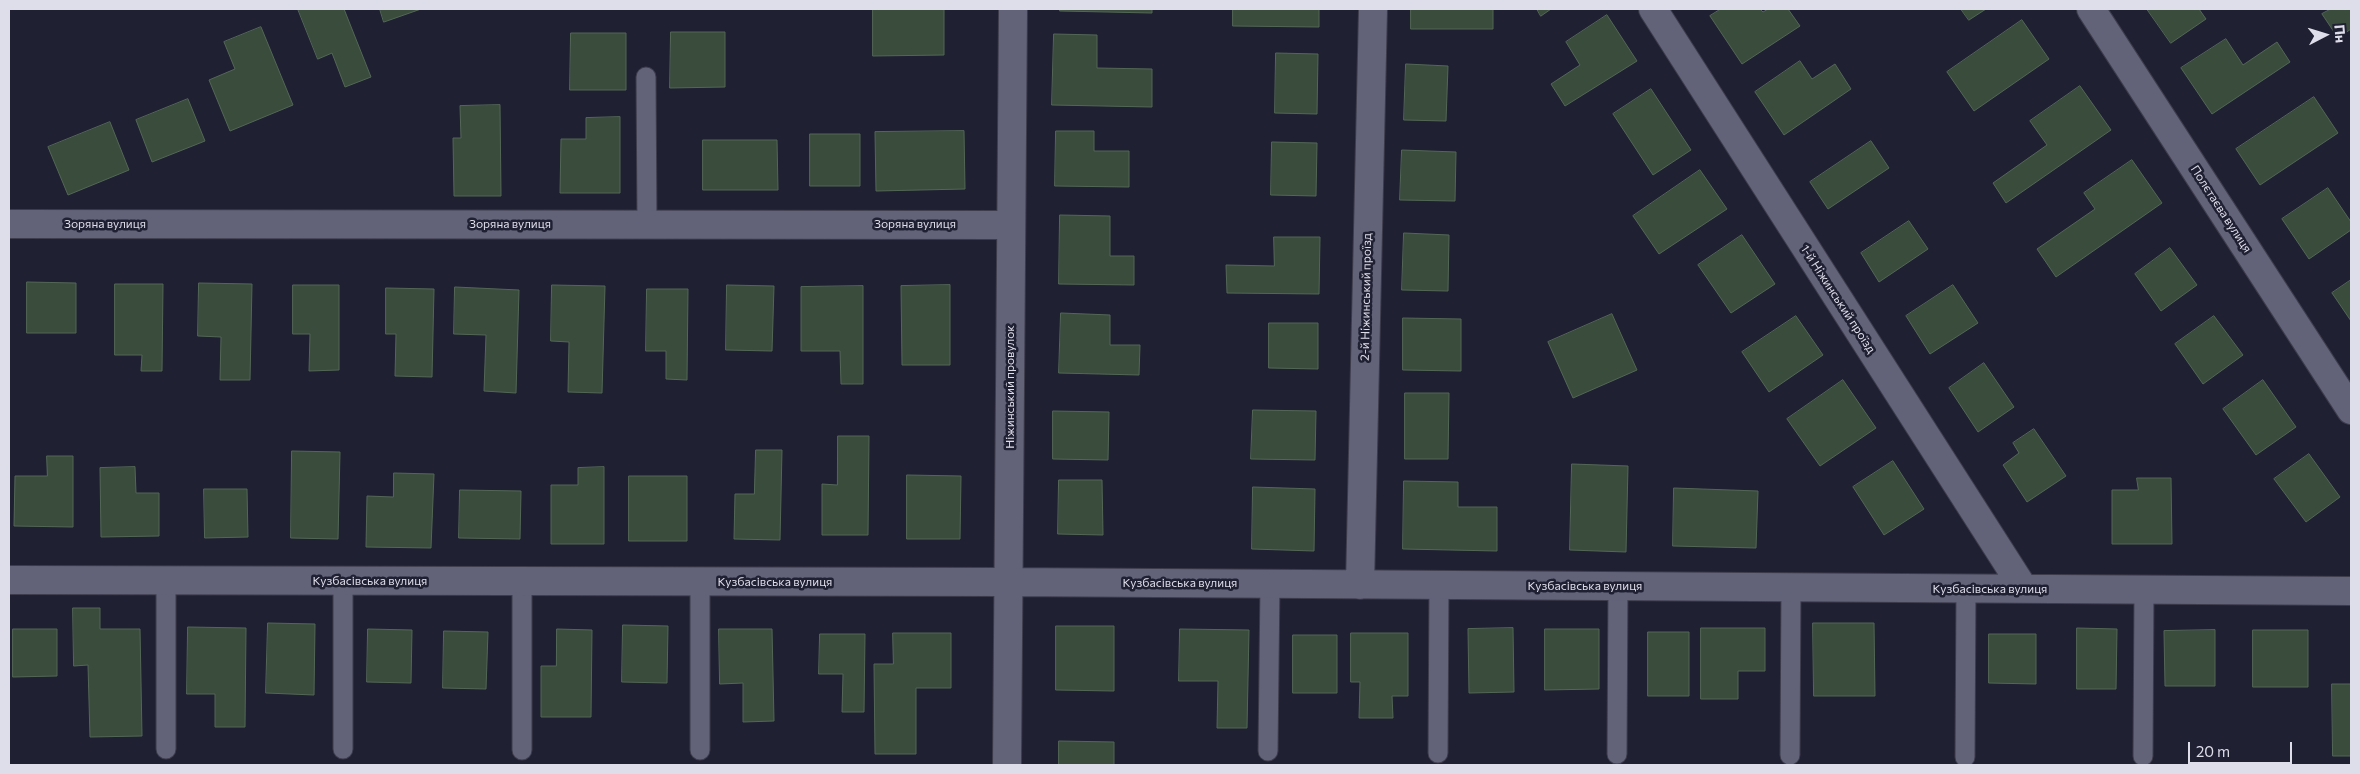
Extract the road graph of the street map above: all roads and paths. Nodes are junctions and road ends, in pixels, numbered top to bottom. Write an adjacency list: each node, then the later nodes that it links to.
1 (1013, 9): 8 (street, Ніжинський провулок)
2 (1372, 9): 17 (street, 2-й Ніжинський проїзд)
3 (1653, 9): 22 (street, 1-й Ніжинський проїзд)
4 (2091, 9): 9 (street, Полєтаєва вулиця)
5 (646, 77): 7 (lane)
6 (9, 224): 7 (street, Зоряна вулиця)
7 (647, 224): 8 (street, Зоряна вулиця)
8 (1011, 225): 15 (street, Ніжинський провулок)
9 (2351, 410)
10 (9, 580): 11 (street, Кузбасівська вулиця)
11 (166, 580): 12 (street, Кузбасівська вулиця); 25 (lane)
12 (343, 580): 13 (street, Кузбасівська вулиця); 26 (lane)
13 (522, 581): 14 (street, Кузбасівська вулиця); 27 (lane)
14 (700, 582): 15 (street, Кузбасівська вулиця); 28 (lane)
15 (1008, 582): 16 (street, Кузбасівська вулиця); 35 (street, Ніжинський провулок)
16 (1270, 584): 17 (street, Кузбасівська вулиця); 29 (lane)
17 (1360, 585): 18 (street, Кузбасівська вулиця)
18 (1439, 585): 19 (street, Кузбасівська вулиця); 30 (lane)
19 (1618, 586): 20 (street, Кузбасівська вулиця); 31 (lane)
20 (1791, 588): 21 (street, Кузбасівська вулиця); 32 (lane)
21 (1966, 589): 22 (street, Кузбасівська вулиця); 33 (lane)
22 (2024, 589): 23 (street, Кузбасівська вулиця)
23 (2144, 590): 24 (street, Кузбасівська вулиця); 34 (lane)
24 (2351, 591)
25 (166, 749)
26 (343, 749)
27 (522, 750)
28 (700, 750)
29 (1268, 752)
30 (1438, 753)
31 (1618, 754)
32 (1790, 755)
33 (1965, 756)
34 (2143, 756)
35 (1007, 765)

